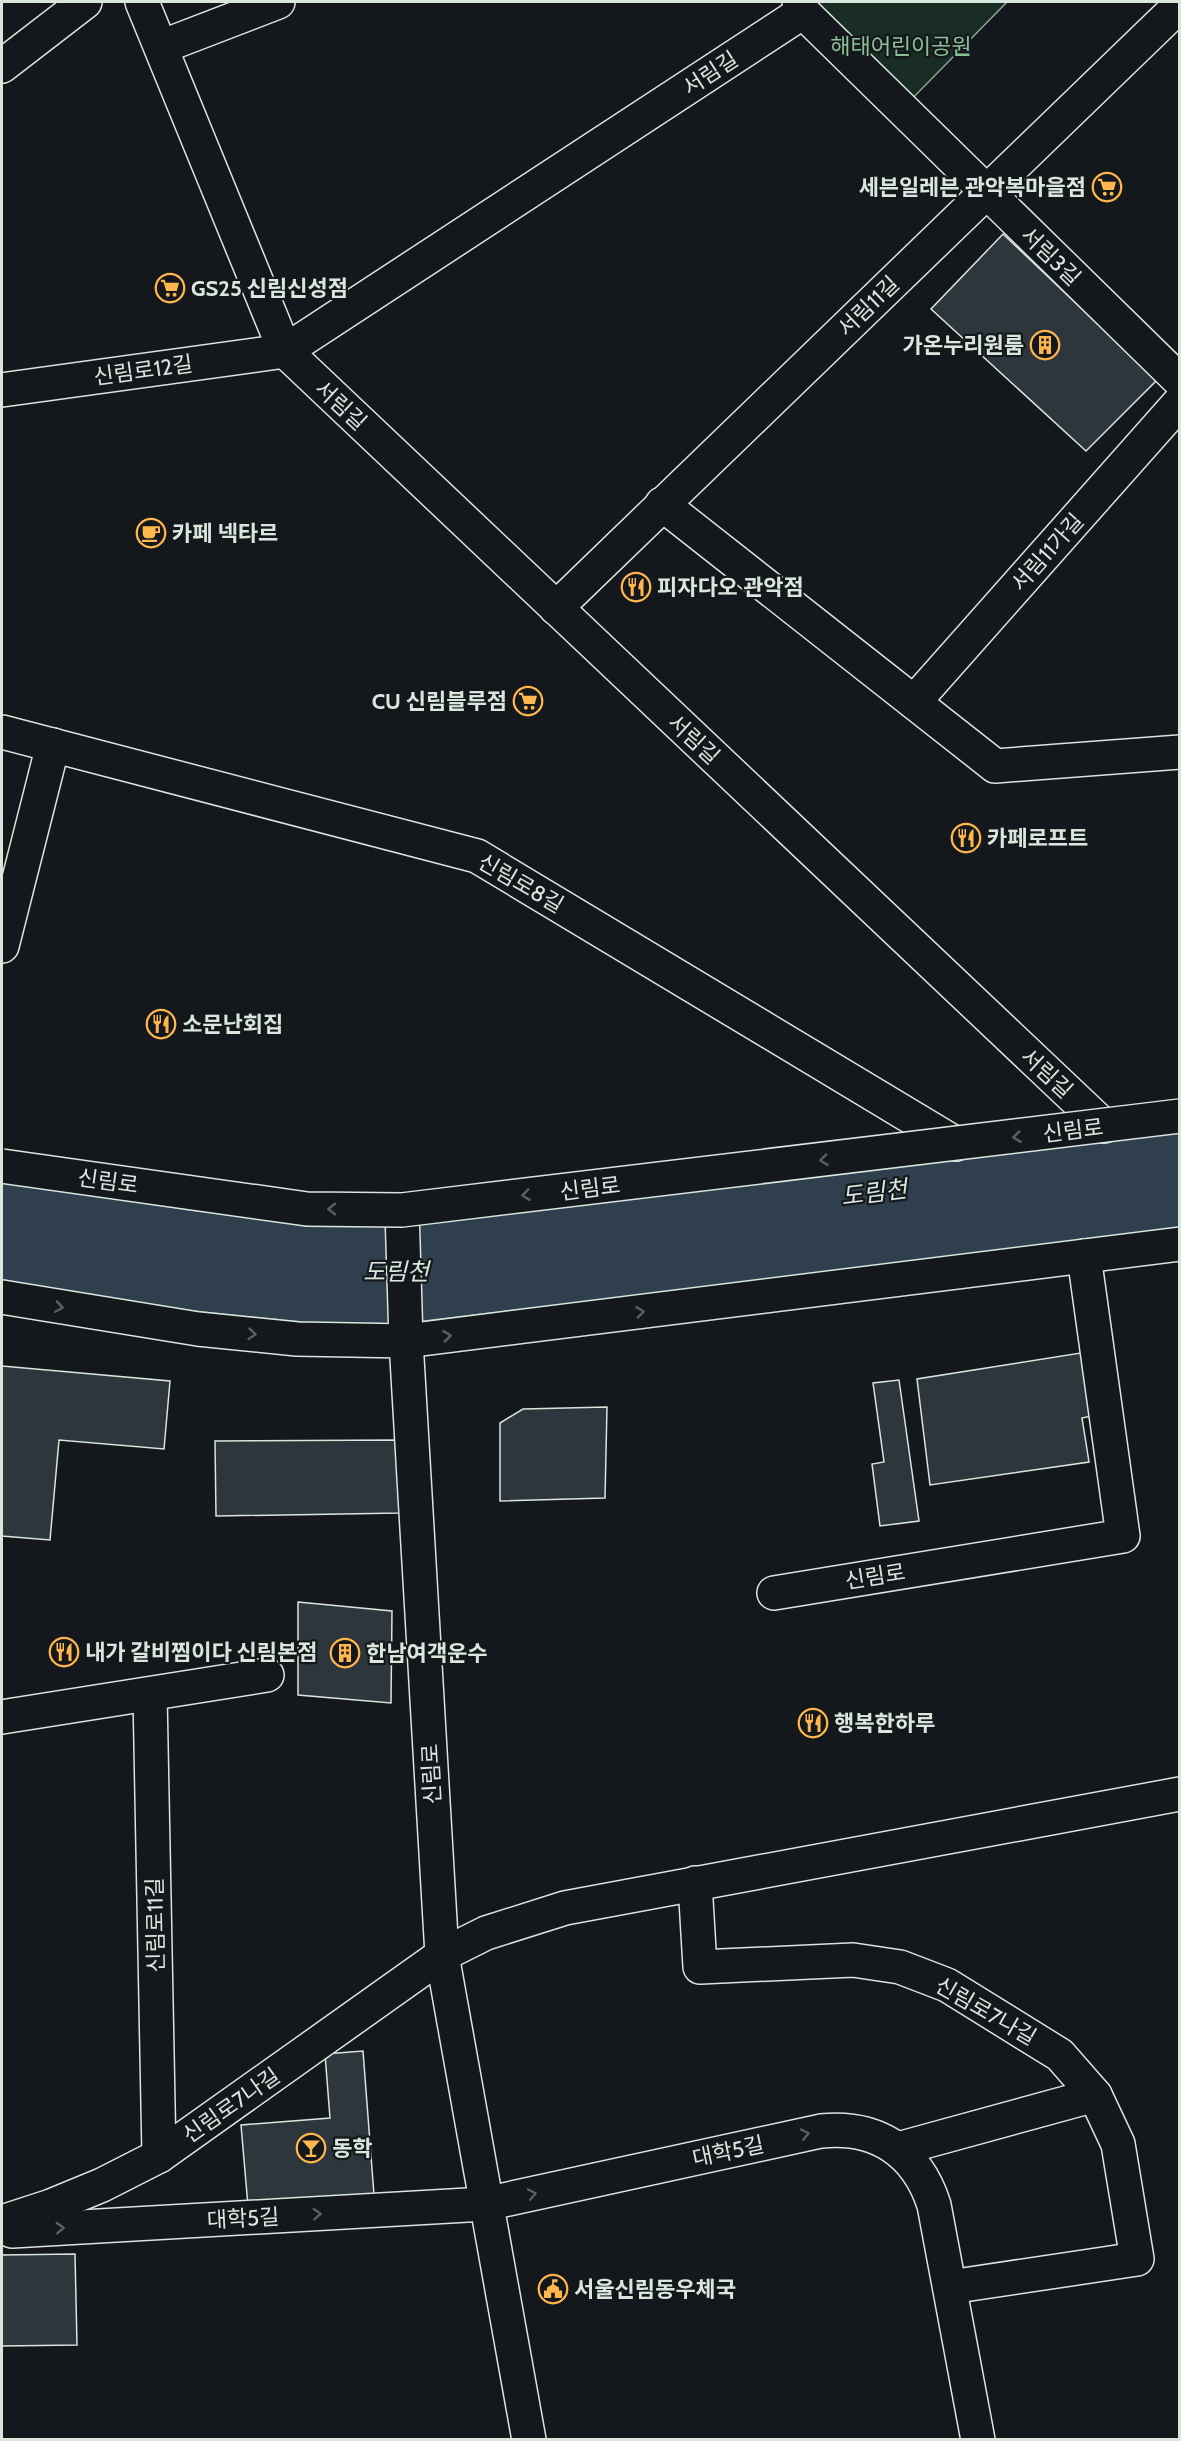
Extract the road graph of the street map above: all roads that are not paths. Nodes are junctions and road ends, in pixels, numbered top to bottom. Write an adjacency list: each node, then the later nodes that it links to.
1 (85, 2): 7 (street)
2 (142, 2): 6 (street, 서림길)
3 (279, 2): 6 (street)
4 (1179, 4): 8 (street, 서림11길)
5 (801, 7): 8 (street, 서림3길); 9 (street, 서림길)
6 (161, 47): 9 (street, 서림길)
7 (2, 66)
8 (986, 192): 10 (street, 서림3길); 13 (street, 서림11길)
9 (285, 351): 11 (street, 신림로12길); 14 (street, 서림길)
10 (1179, 381)
11 (2, 390)
12 (1179, 402): 15 (street, 서림11가길)
13 (662, 504): 14 (street, 서림11길); 15 (street)
14 (556, 608): 21 (street, 서림길)
15 (914, 702): 18 (street)
16 (2, 732): 17 (street, 신림로8길)
17 (53, 745): 19 (street); 22 (street, 신림로8길)
18 (1179, 752)
19 (2, 946)
20 (1179, 1116): 21 (street, 신림로, bridge)
21 (1104, 1126): 22 (street, 신림로, one-way to 22, bridge)
22 (956, 1144): 24 (street, 신림로, one-way to 24, bridge)
23 (2, 1166): 24 (street, 신림로, one-way to 23, bridge)
24 (402, 1214): 28 (street, 신림로)
25 (1179, 1244): 26 (street)
26 (1084, 1256): 28 (street, one-way to 26); 29 (street, 신림로)
27 (2, 1297): 28 (street, one-way to 28)
28 (406, 1341): 35 (street, 신림로)
29 (774, 1593)
30 (267, 1675): 31 (street)
31 (150, 1694): 32 (street); 38 (street, 신림로11길)
32 (2, 1717)
33 (1179, 1794): 34 (street, 신림로7나길)
34 (694, 1883): 35 (street, 신림로7나길); 36 (street, 신림로7나길)
35 (442, 1955): 38 (street, 신림로7나길); 39 (street)
36 (1095, 2095): 37 (street); 42 (street, 신림로7나길)
37 (898, 2149): 39 (street, 대학5길, one-way to 37); 42 (street, 대학5길)
38 (159, 2156): 40 (street, 신림로7나길)
39 (485, 2204): 41 (street, 대학5길, one-way to 39); 43 (street)
40 (2, 2222)
41 (2, 2232)
42 (950, 2287): 44 (street, 대학5길)
43 (529, 2439)
44 (978, 2439)

